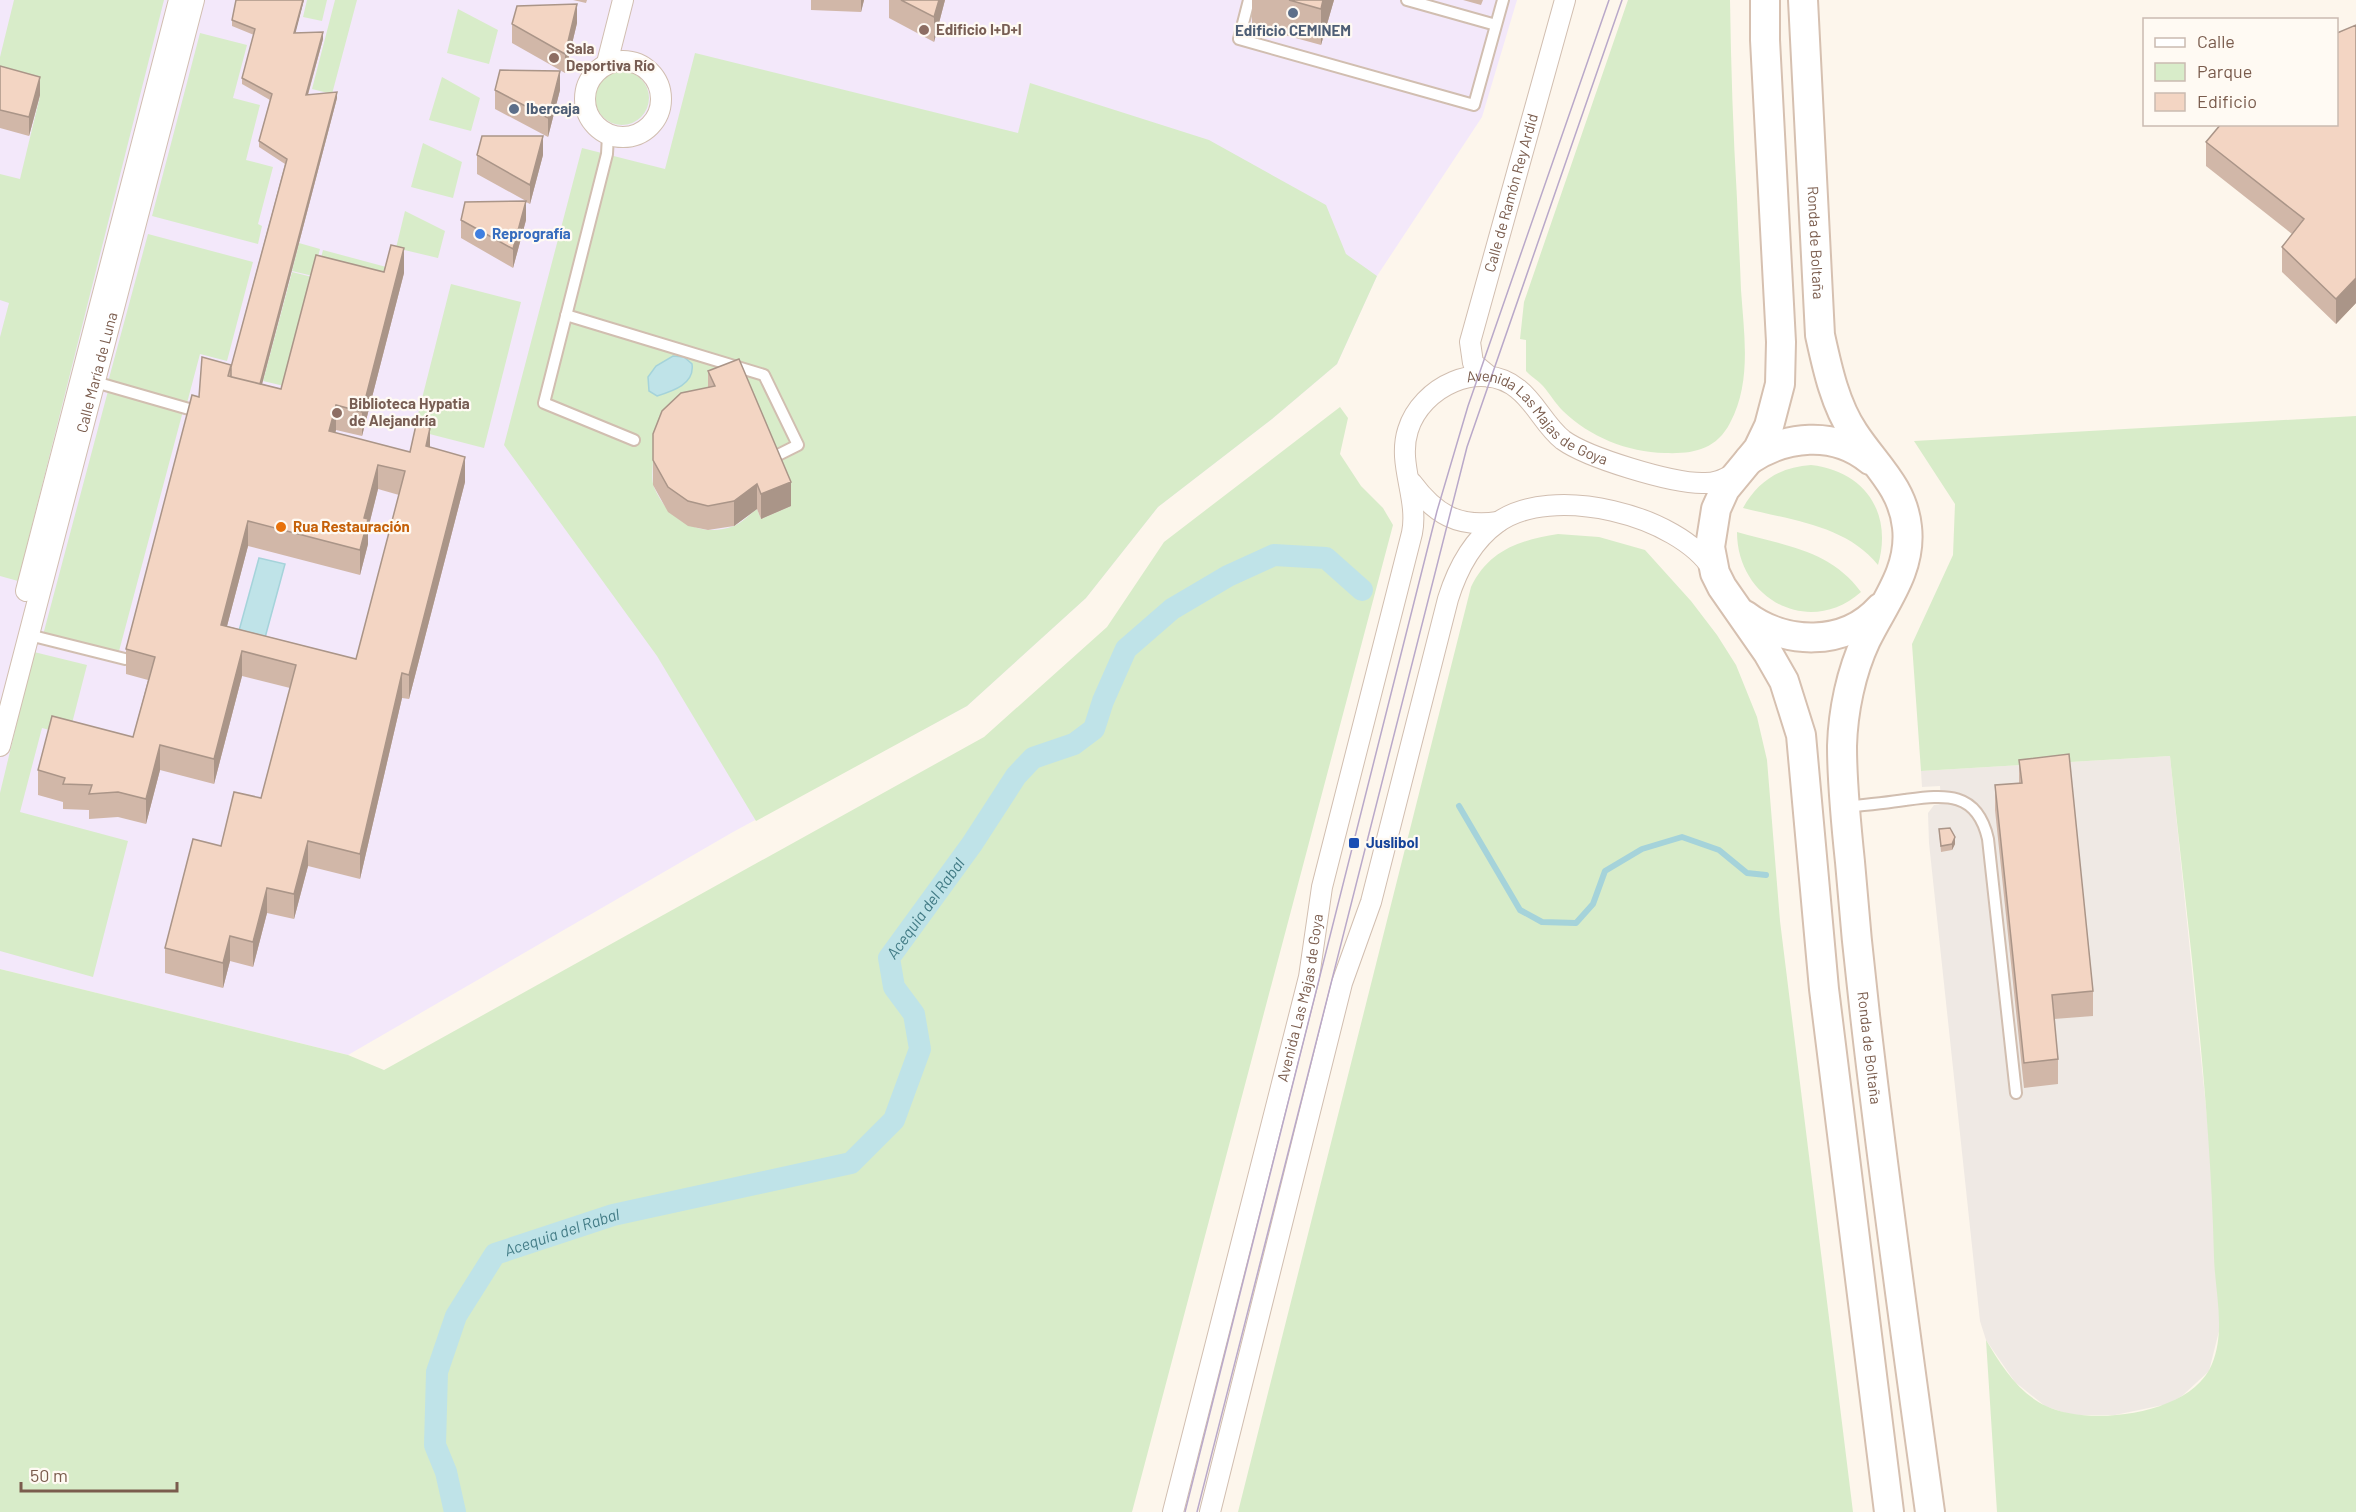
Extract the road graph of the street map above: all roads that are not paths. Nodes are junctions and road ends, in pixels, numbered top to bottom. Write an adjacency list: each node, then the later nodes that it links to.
1 (179, 0): 24 (street, Calle María de Luna)
2 (194, 0): 15 (street, Calle María de Luna)
3 (623, 0): 11 (street)
4 (1250, 0): 10 (lane)
5 (1407, 0): 10 (lane)
6 (1503, 0): 10 (lane)
7 (1565, 0): 14 (street, Calle de Ramón Rey Ardid)
8 (1766, 0): 19 (main road, Ronda de Boltaña)
9 (1803, 0): 20 (main road, Ronda de Boltaña)
10 (1496, 25)
11 (616, 62): 12 (street); 12 (street)
12 (608, 135): 13 (lane)
13 (566, 315): 17 (lane); 18 (lane)
14 (1490, 377): 19 (street, Avenida Las Majas de Goya); 21 (street, Avenida Las Majas de Goya)
15 (95, 382): 16 (lane); 27 (street, Calle María de Luna)
16 (189, 409)
17 (634, 440)
18 (774, 457)
19 (1741, 467): 20 (main road, Ronda de Boltaña); 23 (main road, Ronda de Boltaña)
20 (1883, 470): 25 (main road, Ronda de Boltaña)
21 (1410, 481): 22 (street); 32 (street, Avenida Las Majas de Goya)
22 (1498, 522): 23 (street); 33 (street)
23 (1715, 573): 26 (main road, Ronda de Boltaña)
24 (26, 591)
25 (1893, 592): 26 (main road, Ronda de Boltaña); 30 (main road, Ronda de Boltaña)
26 (1740, 611): 34 (main road, Ronda de Boltaña)
27 (29, 635): 28 (lane); 29 (street, Calle María de Luna)
28 (125, 659)
29 (0, 746)
30 (1845, 807): 31 (lane); 35 (main road, Ronda de Boltaña)
31 (2016, 1093)
32 (1173, 1512)
33 (1209, 1512)
34 (1889, 1512)
35 (1930, 1512)

